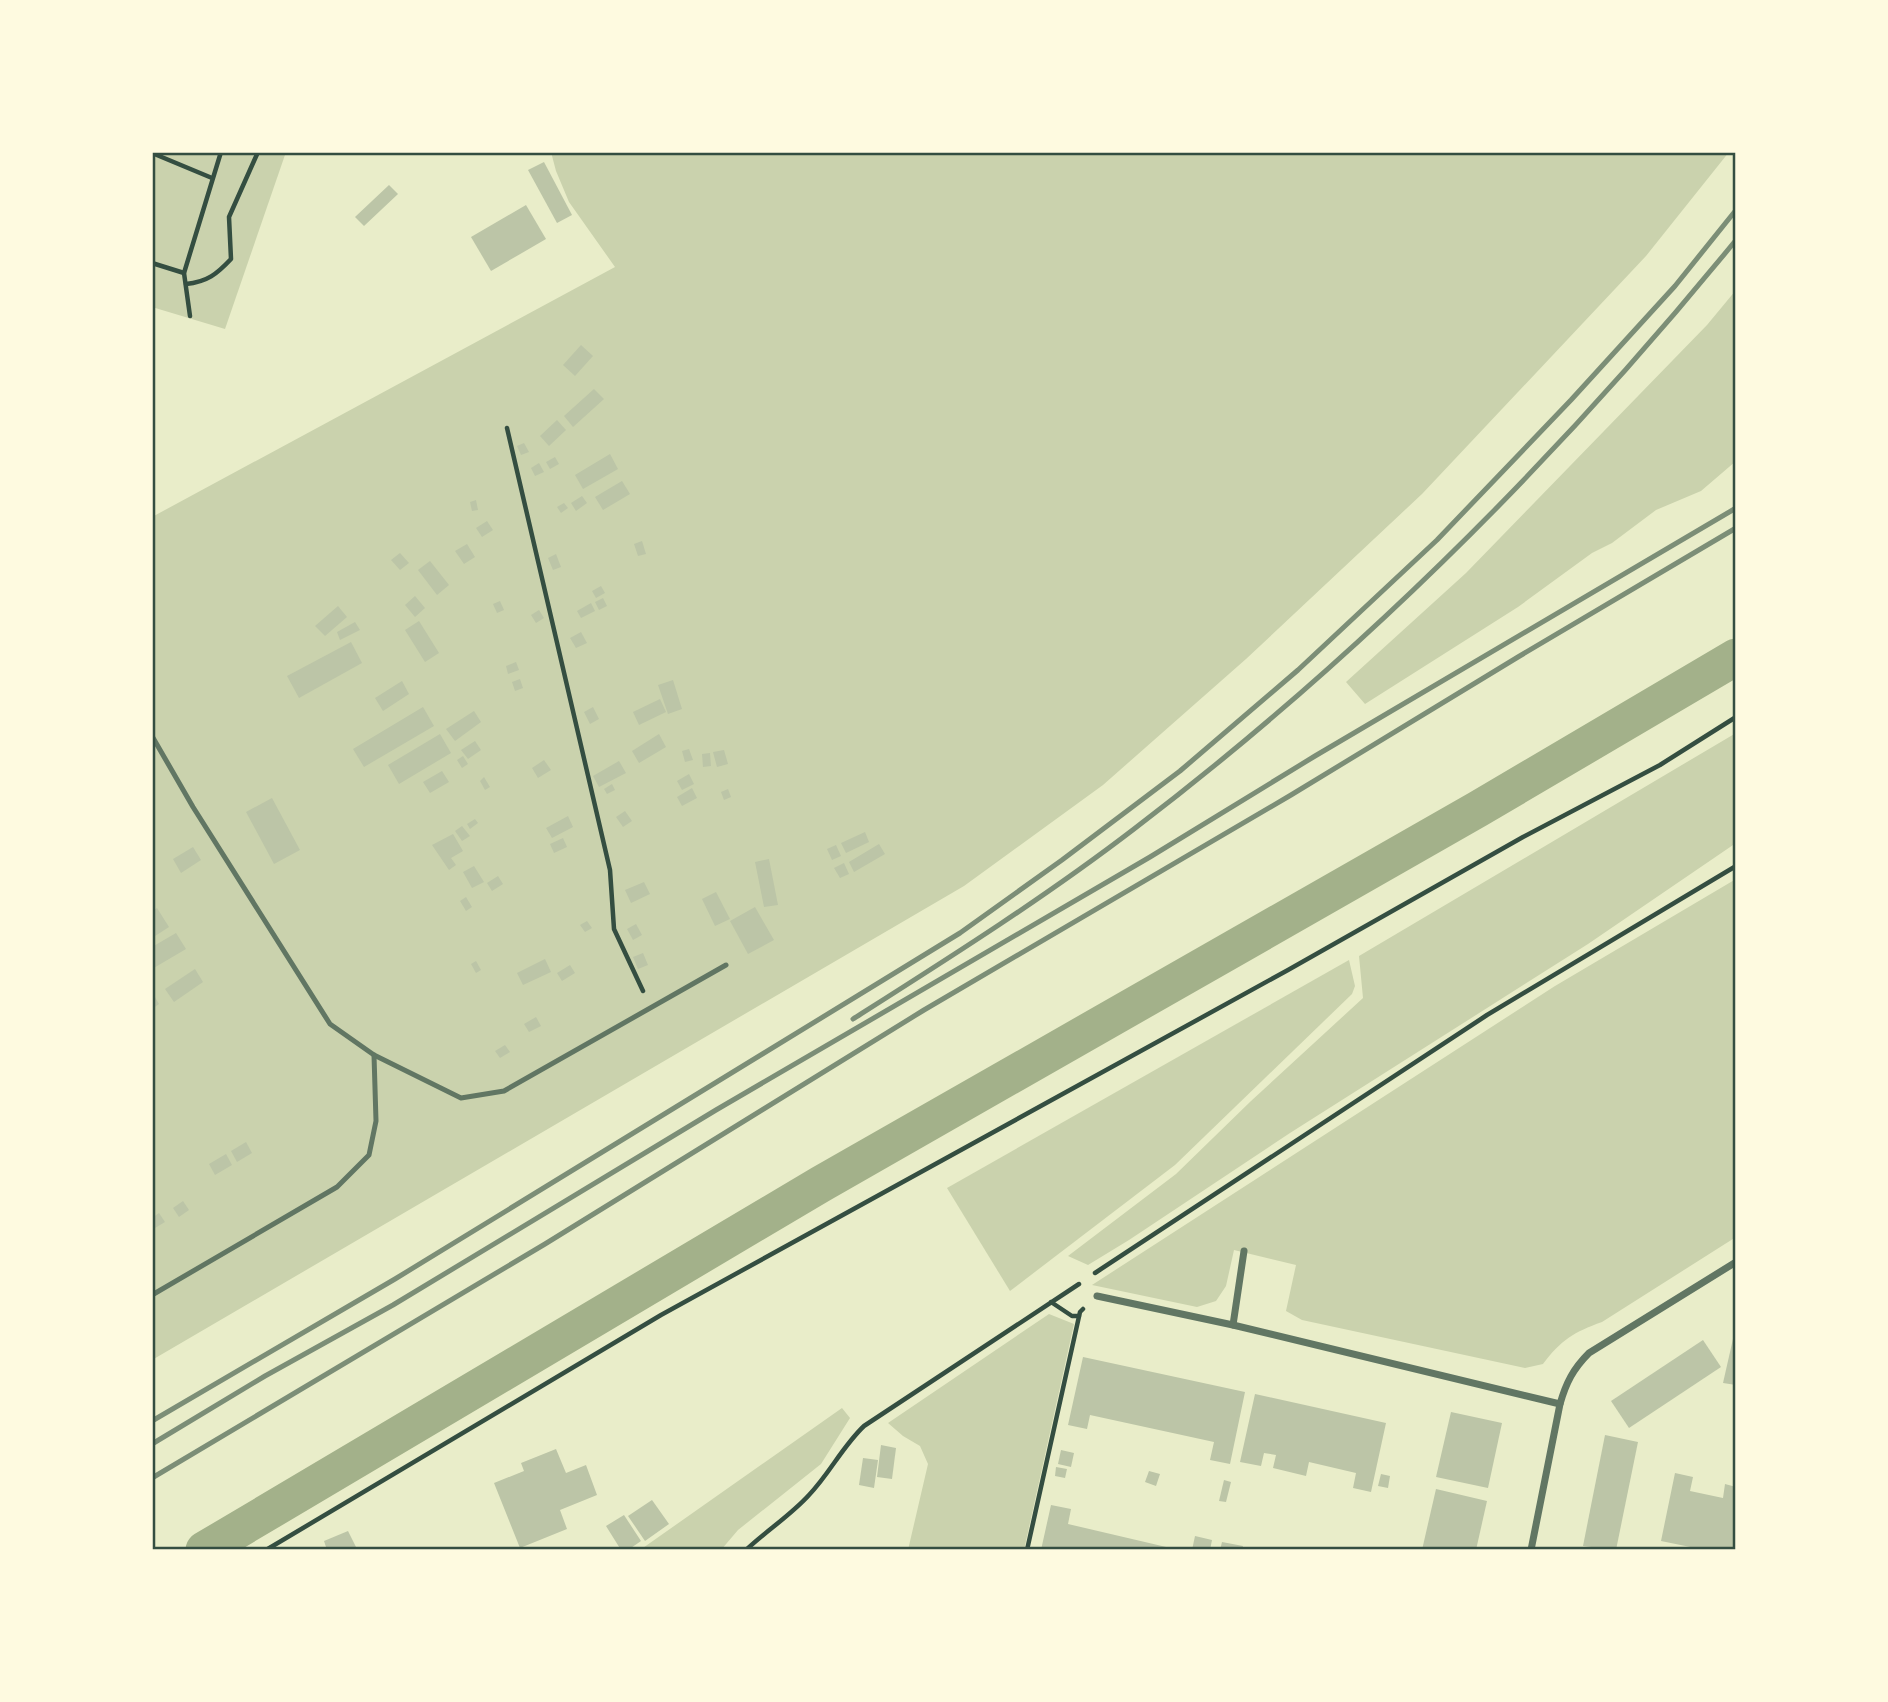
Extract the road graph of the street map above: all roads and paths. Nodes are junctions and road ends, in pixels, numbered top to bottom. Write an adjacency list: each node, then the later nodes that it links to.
1 (221, 152): 4 (path)
2 (258, 152): 7 (path)
3 (152, 153): 4 (path)
4 (212, 178): 6 (path)
5 (152, 263): 6 (path)
6 (184, 273): 7 (path)
7 (186, 284): 8 (path)
8 (190, 316)
9 (507, 428): 14 (path)
10 (1736, 717): 24 (path)
11 (152, 736): 15 (lane)
12 (1736, 866): 20 (path)
13 (726, 965): 14 (lane)
14 (650, 1008): 15 (lane)
15 (374, 1055): 18 (lane)
16 (1244, 1251): 22 (street)
17 (1736, 1262): 23 (street)
18 (152, 1295)
19 (1097, 1296): 21 (path); 22 (street)
20 (1051, 1302): 21 (path); 25 (path)
21 (1079, 1316): 26 (path)
22 (1233, 1325): 23 (street)
23 (1560, 1404): 27 (street)
24 (267, 1550)
25 (746, 1550)
26 (1027, 1550)
27 (1531, 1550)

